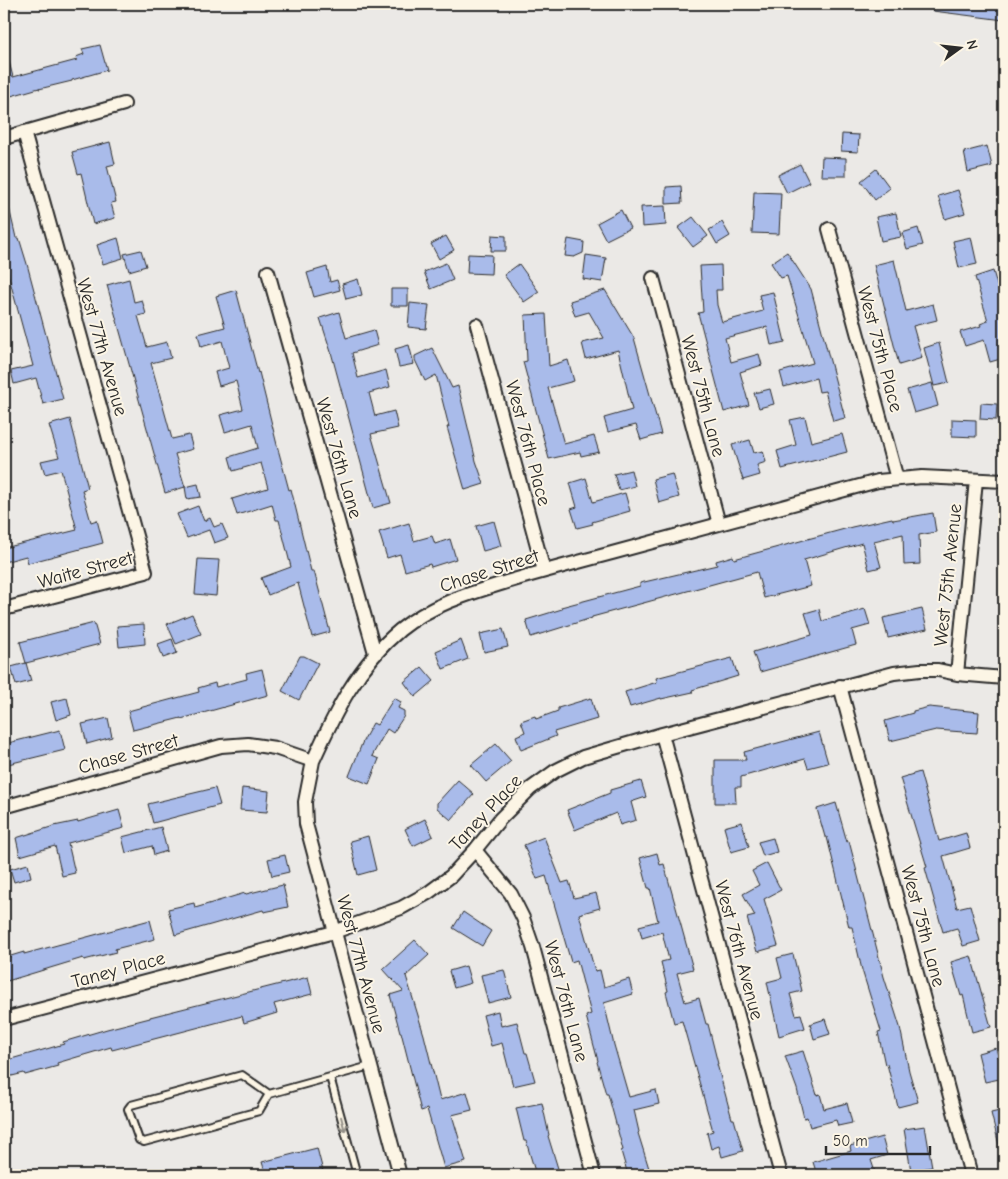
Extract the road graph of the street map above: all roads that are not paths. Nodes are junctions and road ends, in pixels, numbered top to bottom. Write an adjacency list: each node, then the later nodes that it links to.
1 (124, 104): 2 (street)
2 (24, 132): 3 (street); 13 (street, West 77th Avenue)
3 (4, 138)
4 (829, 229): 8 (street, West 75th Place)
5 (268, 272): 15 (street, West 76th Lane)
6 (652, 278): 11 (street, West 75th Lane)
7 (477, 326): 12 (street, West 76th Place)
8 (897, 479): 9 (street, Chase Street); 11 (street, Chase Street)
9 (976, 480): 10 (street, Chase Street); 16 (street, West 75th Avenue)
10 (1004, 481)
11 (719, 524): 12 (street, Chase Street)
12 (544, 571): 15 (street, Chase Street)
13 (146, 572): 14 (street, Waite Street)
14 (4, 609)
15 (375, 653): 20 (street, Chase Street)
16 (957, 674): 17 (street, Taney Place); 18 (street, Taney Place)
17 (1004, 678)
18 (840, 686): 19 (street, Taney Place); 32 (street, West 75th Lane)
19 (662, 734): 22 (street, Taney Place); 31 (street, West 76th Avenue)
20 (313, 761): 21 (street, Chase Street); 23 (street, West 77th Avenue)
21 (4, 807)
22 (475, 850): 23 (street, Taney Place); 30 (street, West 76th Lane)
23 (334, 932): 24 (street, Taney Place); 25 (street, West 77th Avenue)
24 (4, 1019)
25 (370, 1066): 26 (lane); 29 (street, West 77th Avenue)
26 (330, 1077): 27 (lane); 28 (lane, one-way to 28)
27 (269, 1094): 27 (lane)
28 (357, 1175)
29 (400, 1175)
30 (594, 1175)
31 (781, 1175)
32 (971, 1175)

